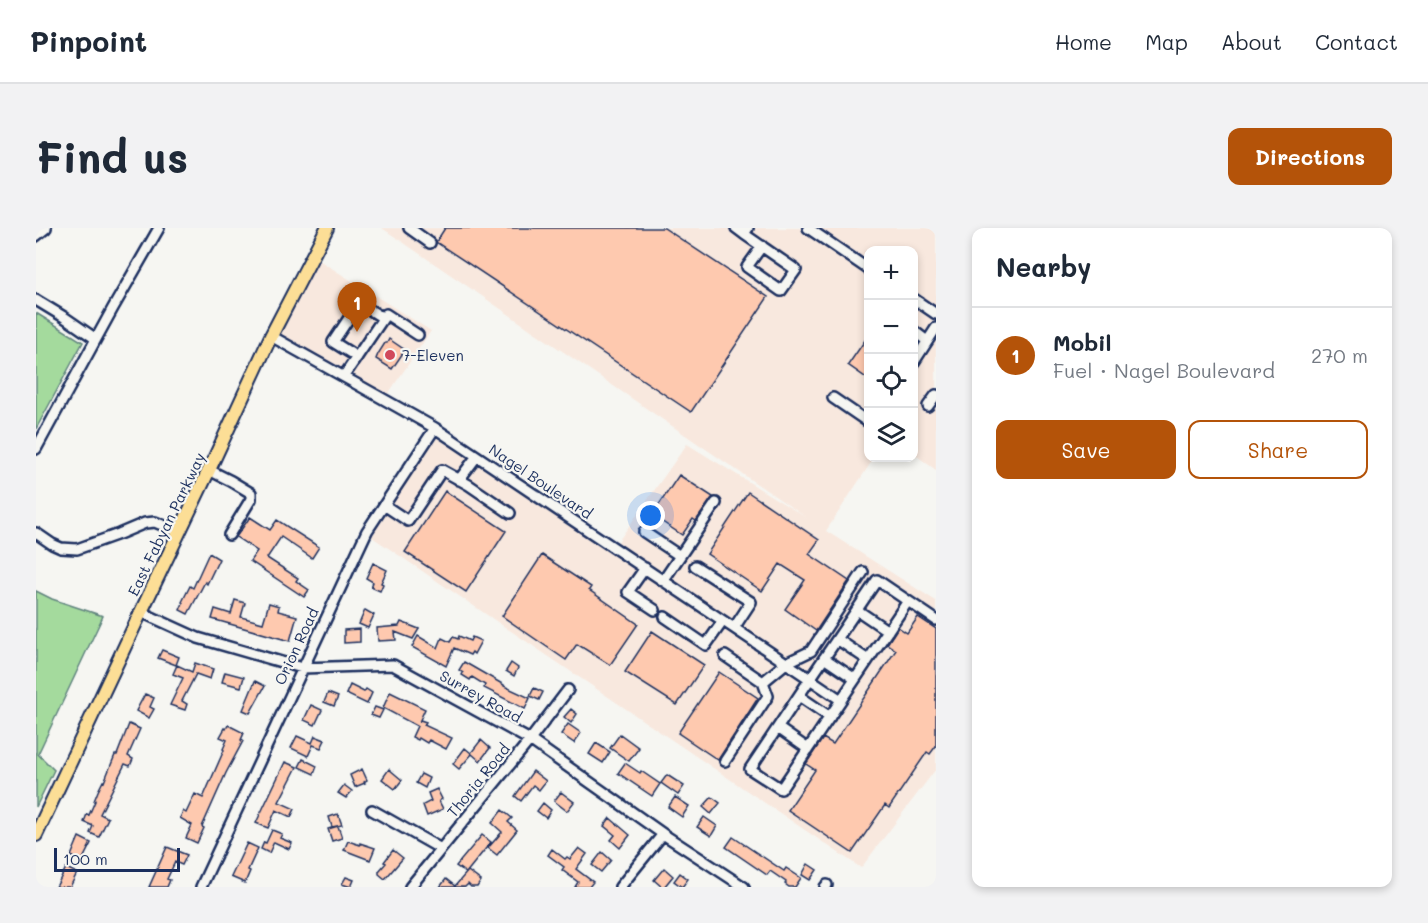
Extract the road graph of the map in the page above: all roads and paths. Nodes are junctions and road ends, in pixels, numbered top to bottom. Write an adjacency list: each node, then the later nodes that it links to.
1 (46, 228): 8 (street)
2 (159, 228): 20 (street)
3 (327, 228): 19 (main road, East Fabyan Parkway)
4 (409, 228): 9 (street)
5 (736, 228): 7 (street)
6 (808, 228): 11 (street)
7 (746, 231): 10 (street)
8 (36, 236)
9 (430, 243)
10 (762, 246): 10 (street)
11 (864, 266)
12 (36, 300): 20 (street)
13 (915, 300): 14 (street)
14 (936, 314)
15 (383, 318): 18 (street); 23 (street); 23 (street)
16 (936, 328): 21 (street)
17 (918, 334): 21 (street)
18 (418, 335)
19 (271, 336): 24 (street, Nagel Boulevard); 32 (main road, East Fabyan Parkway)
20 (96, 339): 30 (street)
21 (927, 341): 22 (street)
22 (918, 356)
23 (357, 357): 24 (street)
24 (344, 376): 29 (street, Nagel Boulevard)
25 (936, 395): 27 (street)
26 (833, 398): 28 (street)
27 (928, 406)
28 (864, 419)
29 (435, 428): 31 (street, Nagel Boulevard); 35 (street, Orion Road)
30 (36, 449)
31 (477, 456): 33 (street); 43 (street, Nagel Boulevard)
32 (209, 470): 39 (main road, East Fabyan Parkway); 40 (street)
33 (459, 480): 35 (street); 36 (street)
34 (716, 503): 41 (street)
35 (384, 505): 60 (street, Orion Road)
36 (510, 513)
37 (644, 531): 41 (street)
38 (36, 532): 39 (street)
39 (179, 532): 49 (main road, East Fabyan Parkway)
40 (229, 535)
41 (680, 556): 45 (street)
42 (695, 566): 53 (street)
43 (645, 568): 45 (street, Nagel Boulevard); 47 (street)
44 (863, 572): 59 (street)
45 (663, 581): 52 (street, Nagel Boulevard)
46 (908, 601): 48 (street); 51 (street); 54 (street)
47 (655, 610)
48 (857, 610): 54 (street); 55 (street)
49 (141, 612): 60 (street, Surrey Road); 74 (main road, East Fabyan Parkway)
50 (665, 617): 52 (street)
51 (936, 620)
52 (723, 621): 53 (street, Nagel Boulevard)
53 (734, 628): 59 (street, Nagel Boulevard)
54 (888, 631): 58 (street)
55 (837, 639): 57 (street); 58 (street)
56 (725, 656): 63 (street)
57 (824, 658): 61 (street); 62 (street)
58 (868, 660): 62 (street)
59 (786, 663): 61 (street, Nagel Boulevard); 63 (street)
60 (302, 668): 69 (street, Surrey Road); 76 (street, Orion Road)
61 (810, 679): 65 (street); 66 (street, Nagel Boulevard)
62 (855, 679): 66 (street)
63 (763, 682): 71 (street)
64 (567, 690): 69 (street, Thoria Road)
65 (799, 696): 67 (street); 68 (street)
66 (841, 700): 67 (street)
67 (830, 717): 70 (street)
68 (778, 728): 70 (street); 70 (street)
69 (530, 740): 73 (street, Surrey Road); 75 (street, Thoria Road)
70 (808, 748)
71 (725, 760)
72 (372, 810): 75 (street)
73 (663, 834): 78 (street); 79 (street, Surrey Road)
74 (36, 835)
75 (441, 849): 77 (street, Thoria Road)
76 (201, 887)
77 (410, 887)
78 (620, 887)
79 (744, 887)

